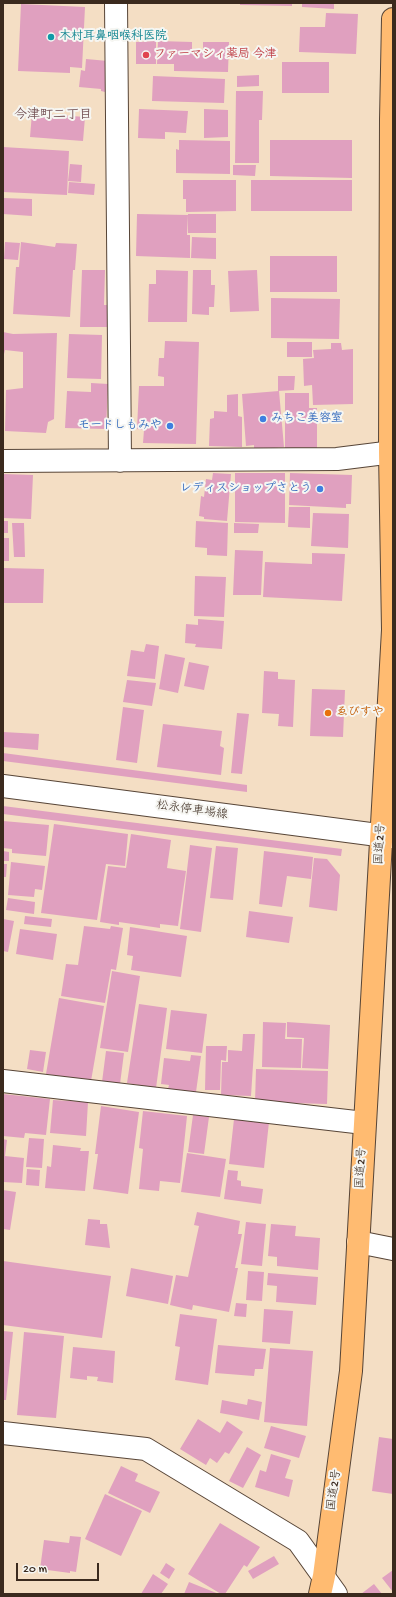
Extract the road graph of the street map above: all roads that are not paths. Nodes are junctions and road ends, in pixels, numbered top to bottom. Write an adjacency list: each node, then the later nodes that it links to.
1 (116, 3): 5 (street)
2 (393, 20): 3 (highway, 国道2号)
3 (392, 452): 5 (street); 7 (highway, 国道2号)
4 (3, 461): 5 (street)
5 (120, 461)
6 (3, 786): 7 (street, 松永停車場線)
7 (387, 836): 9 (highway, 国道2号)
8 (3, 1081): 9 (street)
9 (364, 1123): 10 (highway, 国道2号)
10 (358, 1242): 11 (street); 13 (highway, 国道2号)
11 (393, 1249)
12 (3, 1432): 13 (street)
13 (322, 1585): 14 (street)
14 (336, 1594)

